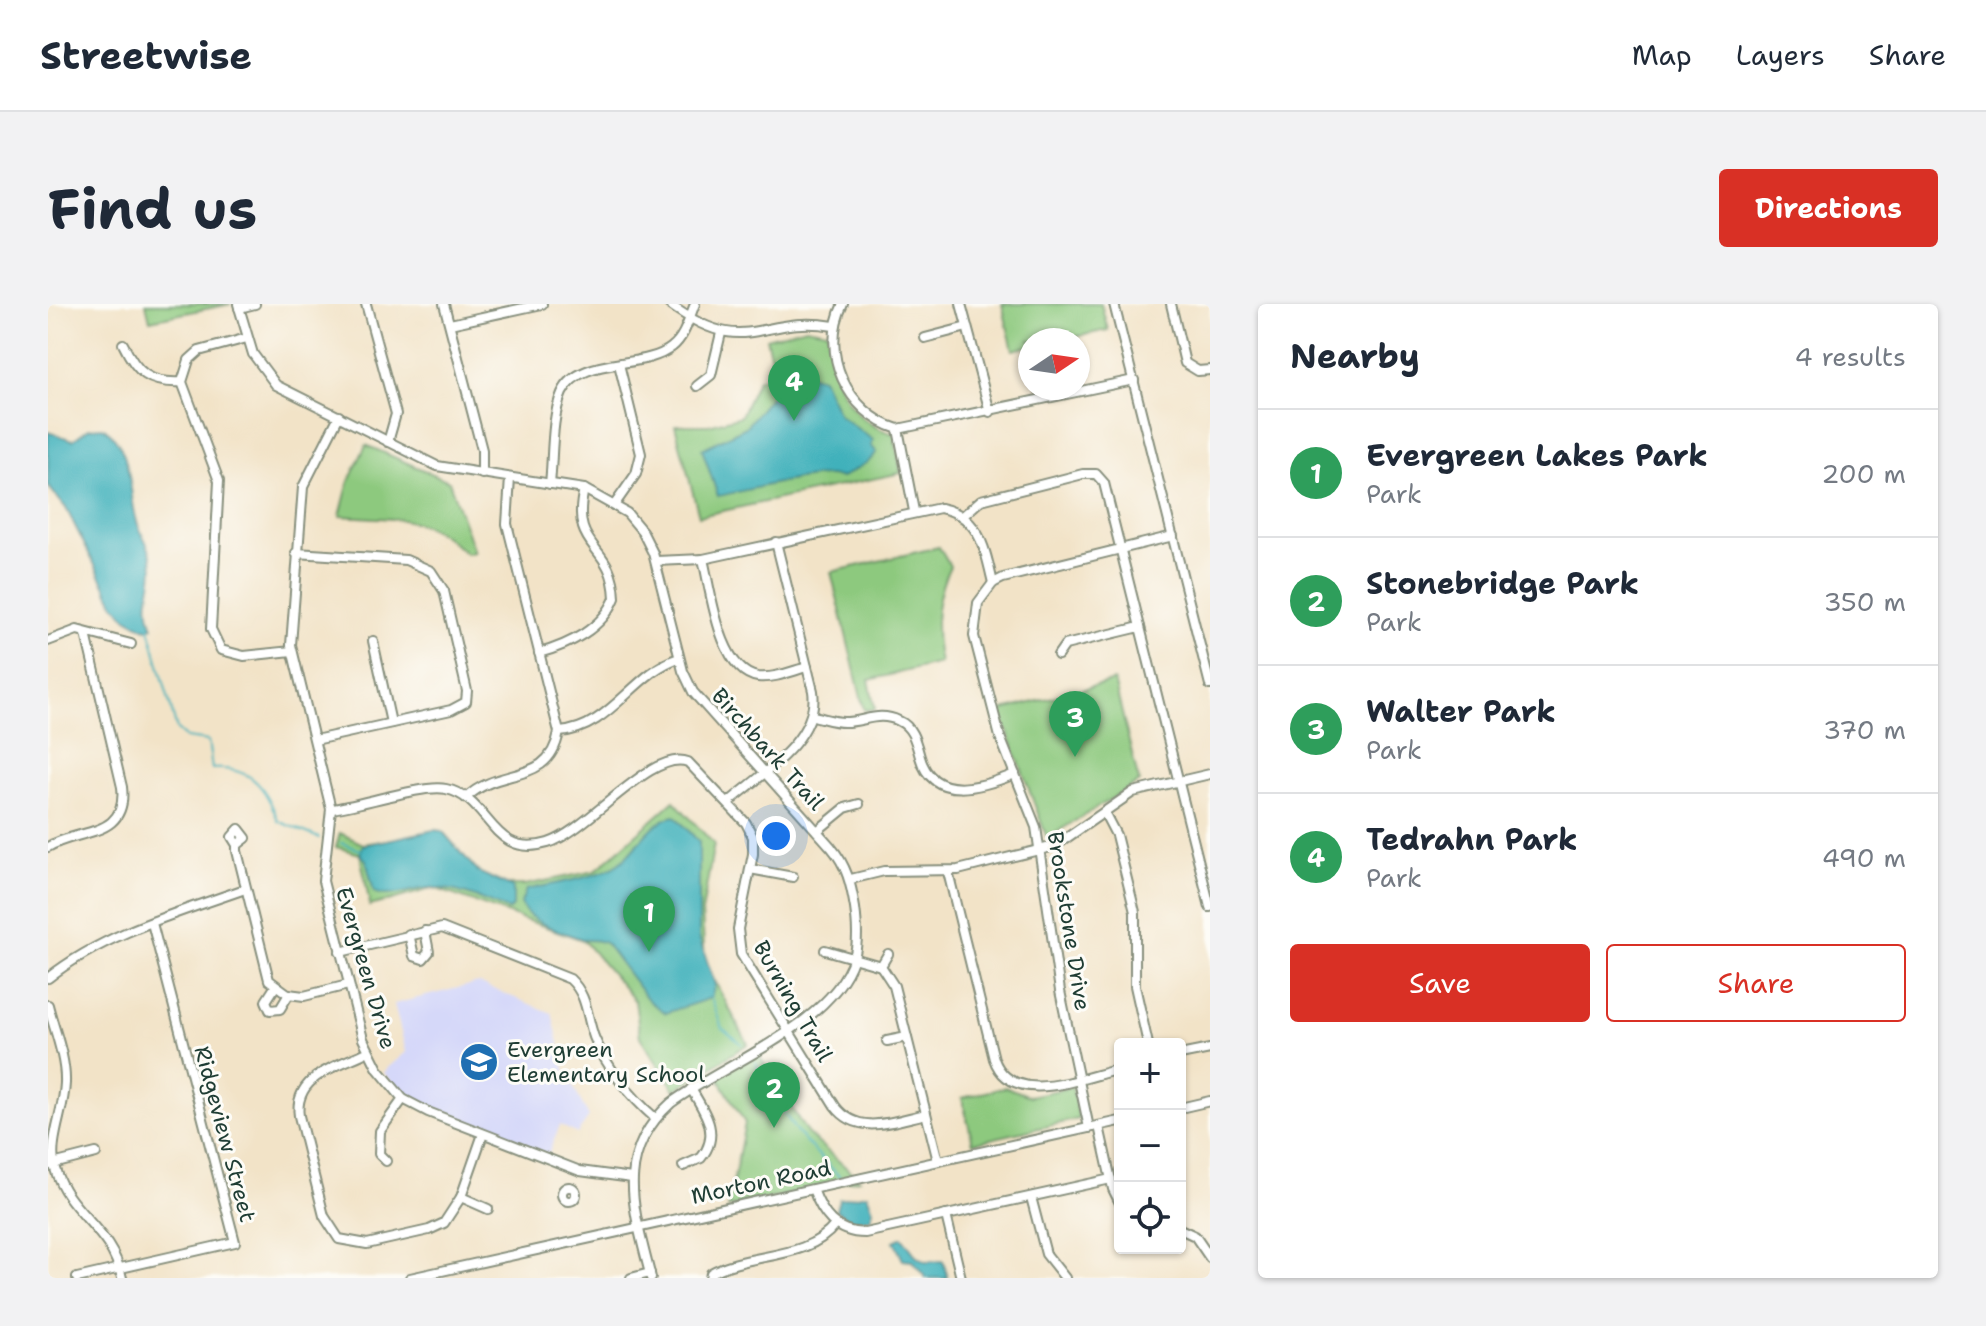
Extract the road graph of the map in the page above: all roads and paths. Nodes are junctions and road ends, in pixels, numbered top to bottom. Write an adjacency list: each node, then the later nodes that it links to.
1 (255, 304): 11 (street)
2 (366, 304): 31 (street)
3 (444, 304): 14 (street)
4 (542, 304): 12 (street)
5 (669, 304): 13 (street)
6 (695, 304): 13 (street)
7 (843, 304): 15 (street)
8 (961, 304): 16 (street)
9 (1114, 304): 23 (street)
10 (1171, 304): 22 (street)
11 (239, 306): 18 (street, Birchbark Trail)
12 (524, 306): 14 (street)
13 (689, 318): 17 (street); 21 (street)
14 (450, 324): 32 (street)
15 (834, 326): 17 (street); 30 (street)
16 (967, 327): 19 (street); 28 (street)
17 (721, 333): 25 (street)
18 (247, 338): 24 (street); 29 (street, Birchbark Trail)
19 (925, 338)
20 (123, 344): 24 (street)
21 (619, 364): 34 (street); 36 (street)
22 (1210, 370)
23 (1134, 380): 26 (street); 39 (street)
24 (182, 382): 51 (street)
25 (697, 386)
26 (1090, 388)
27 (1036, 400): 28 (street)
28 (990, 412): 30 (street)
29 (339, 416): 31 (street, Birchbark Trail); 42 (street, Evergreen Drive)
30 (898, 429): 37 (street)
31 (388, 442): 32 (street, Birchbark Trail)
32 (482, 474): 33 (street, Birchbark Trail)
33 (510, 478): 34 (street, Birchbark Trail); 52 (street)
34 (550, 484): 35 (street, Birchbark Trail)
35 (584, 489): 36 (street, Birchbark Trail); 52 (street)
36 (615, 504): 44 (street, Birchbark Trail)
37 (914, 511): 38 (street); 40 (street)
38 (963, 516): 41 (street); 45 (street)
39 (1173, 536): 41 (street); 56 (street)
40 (776, 542): 43 (street); 55 (street)
41 (1121, 549): 45 (street); 46 (street)
42 (296, 553): 51 (street, Evergreen Drive); 58 (street)
43 (703, 559): 44 (street); 55 (street)
44 (656, 561): 54 (street, Birchbark Trail)
45 (993, 583): 62 (street, Brookstone Drive)
46 (1140, 627): 53 (street); 64 (street)
47 (86, 634): 48 (street); 50 (street); 72 (street)
48 (48, 641)
49 (373, 641): 58 (street)
50 (131, 644)
51 (292, 651): 60 (street, Evergreen Drive)
52 (539, 653): 59 (street)
53 (1058, 655)
54 (679, 658): 59 (street); 61 (street, Birchbark Trail)
55 (807, 667): 57 (street)
56 (1210, 685)
57 (813, 716): 61 (street); 62 (street)
58 (391, 723): 60 (street)
59 (559, 732): 65 (street)
60 (315, 740): 68 (street, Evergreen Drive)
61 (763, 772): 66 (street); 70 (street, Birchbark Trail)
62 (1015, 774): 73 (street, Brookstone Drive)
63 (1210, 774): 64 (street)
64 (1179, 781): 69 (street); 79 (street)
65 (466, 798): 66 (street, Burning Trail); 68 (street)
66 (728, 803): 74 (street, Burning Trail)
67 (859, 804): 70 (street)
68 (331, 809): 84 (street, Evergreen Drive)
69 (1104, 812): 73 (street); 95 (street)
70 (817, 831): 77 (street, Birchbark Trail)
71 (237, 845): 78 (street)
72 (48, 847)
73 (1040, 850): 75 (street); 101 (street, Brookstone Drive)
74 (750, 869): 76 (street); 93 (street, Burning Trail)
75 (948, 872): 77 (street); 101 (street)
76 (793, 877)
77 (851, 879): 86 (street, Birchbark Trail)
78 (245, 889): 80 (street); 90 (street)
79 (1210, 907)
80 (152, 923): 88 (street); 130 (street, Ridgeview Street)
81 (425, 931): 82 (street); 82 (street); 107 (street)
82 (409, 934): 84 (street)
83 (825, 950): 86 (street)
84 (340, 952): 89 (street, Evergreen Drive)
85 (888, 954): 87 (street)
86 (854, 957): 87 (street); 93 (street, Birchbark Trail)
87 (881, 966): 94 (street)
88 (48, 978)
89 (348, 985): 91 (street); 98 (street, Evergreen Drive)
90 (275, 987): 91 (street); 91 (street)
91 (289, 994)
92 (48, 1005): 114 (street)
93 (787, 1030): 102 (street, Birchbark Trail); 106 (street, Burning Trail)
94 (907, 1037): 96 (street); 106 (street)
95 (1147, 1038)
96 (887, 1041)
97 (1210, 1049): 99 (street)
98 (367, 1052): 103 (street, Evergreen Drive); 122 (street)
99 (1186, 1054)
100 (1114, 1070): 101 (street)
101 (1078, 1078): 109 (street, Brookstone Drive)
102 (691, 1089): 107 (street, Birchbark Trail); 115 (street)
103 (403, 1099): 110 (street, Evergreen Drive); 112 (street)
104 (1210, 1101): 105 (street)
105 (1186, 1107)
106 (926, 1114): 113 (street)
107 (655, 1118): 117 (street, Birchbark Trail)
108 (1114, 1122): 109 (street, Morton Road)
109 (1094, 1127): 113 (street, Morton Road); 118 (street, Brookstone Drive)
110 (483, 1134): 116 (street, Evergreen Drive); 122 (street)
111 (96, 1153): 114 (street)
112 (386, 1161)
113 (938, 1161): 121 (street, Morton Road)
114 (51, 1165): 130 (street)
115 (683, 1166)
116 (579, 1171): 117 (street, Evergreen Drive); 119 (street)
117 (632, 1178): 127 (street, Birchbark Trail)
118 (1111, 1179): 120 (street, Brookstone Drive); 123 (street)
119 (571, 1187)
120 (1114, 1187)
121 (813, 1189): 126 (street); 127 (street, Morton Road)
122 (461, 1197): 124 (street)
123 (1031, 1197): 125 (street); 137 (street)
124 (488, 1209)
125 (946, 1215): 126 (street); 136 (street)
126 (835, 1225): 135 (street)
127 (639, 1227): 131 (street, Birchbark Trail); 133 (street, Morton Road)
128 (1186, 1232): 129 (street)
129 (1210, 1258)
130 (121, 1273): 132 (street, Ridgeview Street)
131 (651, 1276): 134 (street)
132 (77, 1278)
133 (410, 1278)
134 (631, 1278)
135 (710, 1278)
136 (961, 1278)
137 (1065, 1278)

